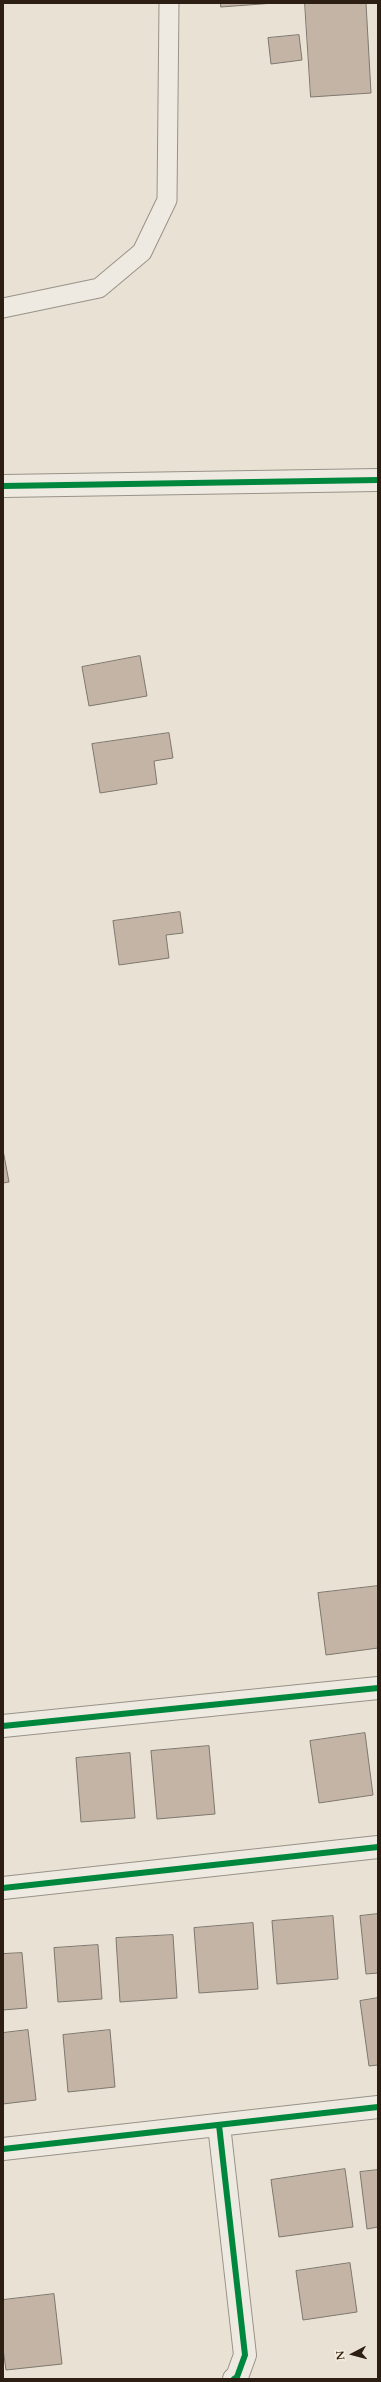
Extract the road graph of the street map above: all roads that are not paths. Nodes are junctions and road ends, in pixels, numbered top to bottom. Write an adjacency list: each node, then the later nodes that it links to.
1 (169, 3): 2 (lane)
2 (3, 308)
3 (378, 480): 4 (street)
4 (3, 486)
5 (378, 1688): 6 (street)
6 (3, 1726)
7 (378, 1847): 8 (street)
8 (3, 1888)
9 (378, 2107): 10 (street)
10 (218, 2125): 11 (street); 12 (street)
11 (3, 2148)
12 (234, 2379)

